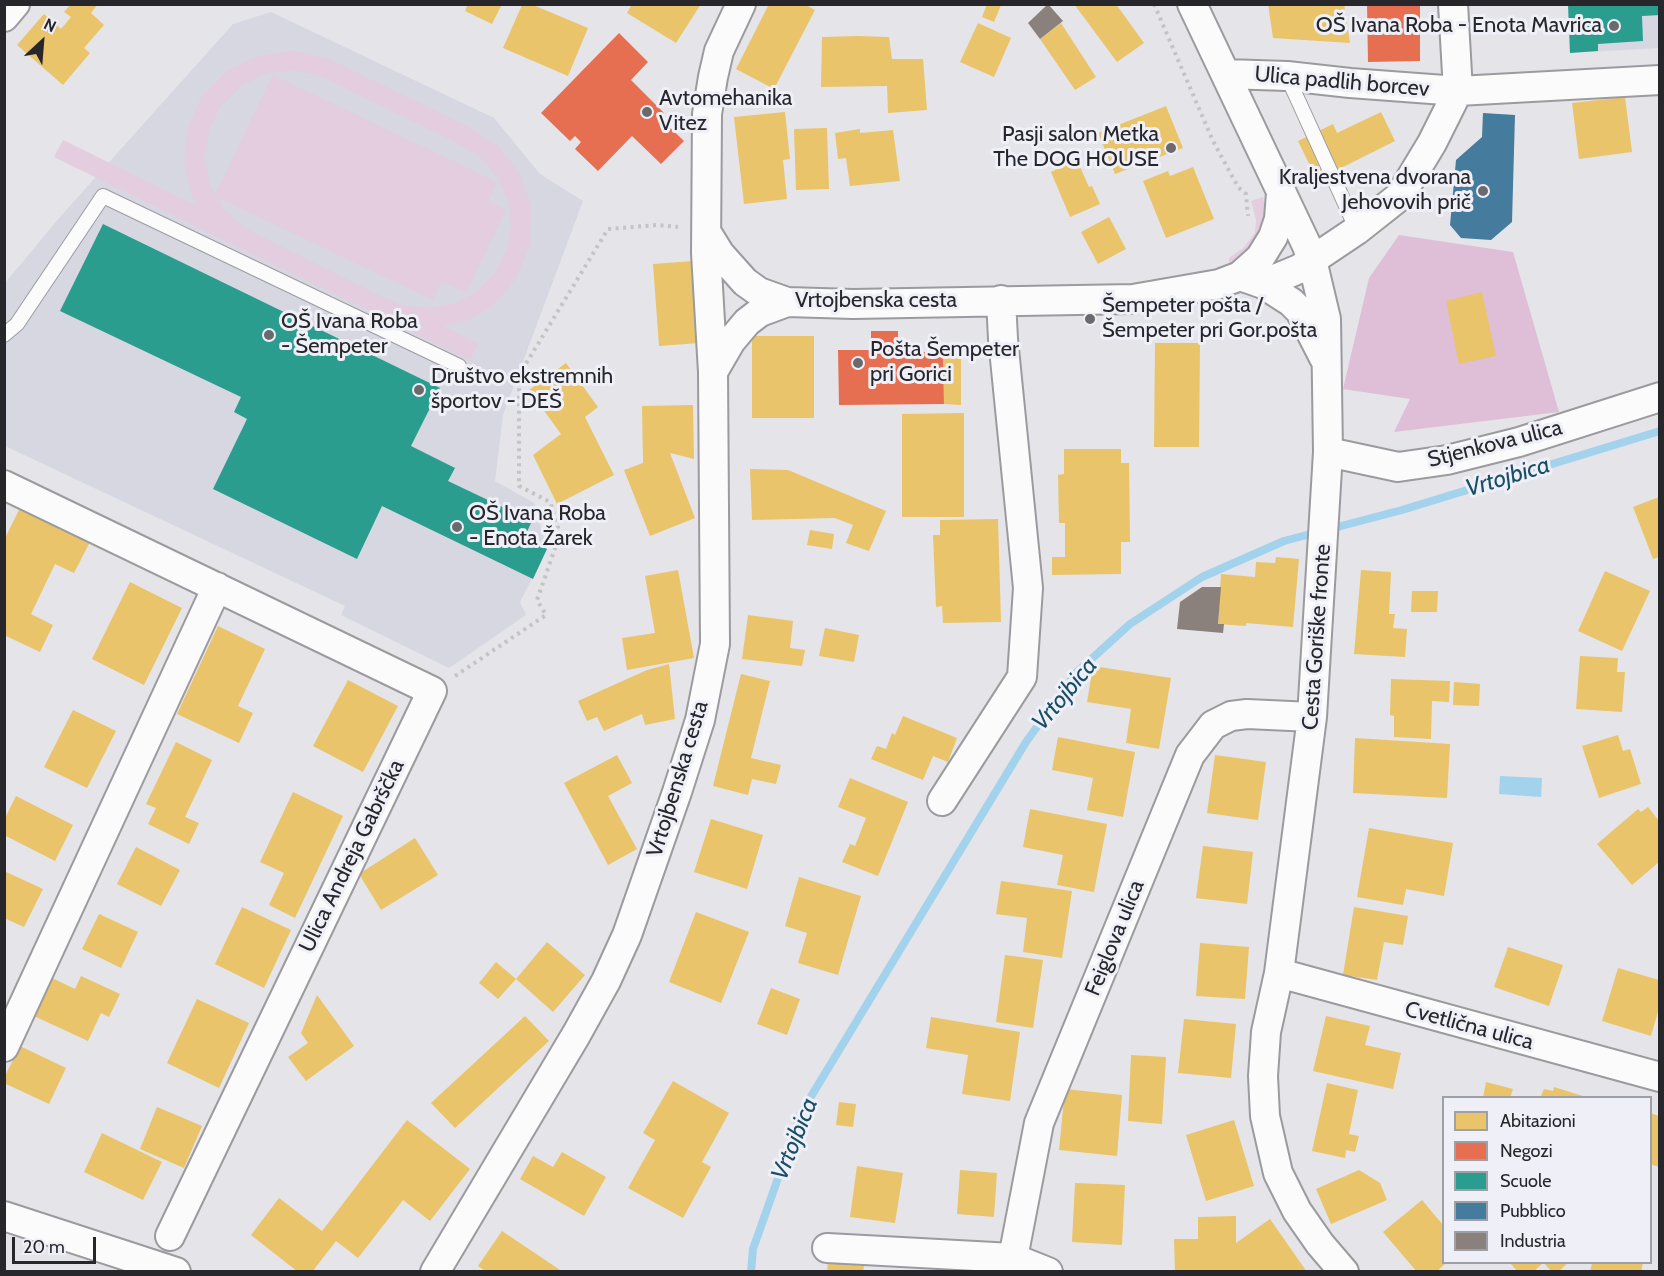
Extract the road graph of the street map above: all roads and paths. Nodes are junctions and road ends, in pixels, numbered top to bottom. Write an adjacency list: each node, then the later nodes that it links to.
1 (15, 4): 6 (street)
2 (741, 4): 14 (street, Vrtojbenska cesta)
3 (1154, 4): 12 (path)
4 (1192, 4): 7 (street, Cesta Goriške fronte)
5 (1454, 4): 10 (street, Ulica padlih borcev)
6 (4, 17)
7 (1226, 74): 8 (street, Ulica padlih borcev); 11 (street, Cesta Goriške fronte)
8 (1287, 76): 10 (street, Ulica padlih borcev); 13 (lane)
9 (1659, 80): 10 (street, Ulica padlih borcev)
10 (1458, 92): 13 (street, Ulica padlih borcev)
11 (1281, 193): 15 (street, Cesta Goriške fronte); 16 (street)
12 (1247, 227)
13 (1356, 230): 15 (street, Ulica padlih borcev)
14 (707, 231): 18 (street, Vrtojbenska cesta); 22 (street, Vrtojbenska cesta); 27 (path)
15 (1312, 260): 16 (street, Vrtojbenska cesta); 20 (street, Cesta Goriške fronte)
16 (1252, 280): 17 (street, Vrtojbenska cesta); 20 (street)
17 (1001, 300): 18 (street, Vrtojbenska cesta); 29 (street)
18 (787, 302): 22 (street)
19 (4, 335): 21 (lane)
20 (1325, 360): 24 (street, Cesta Goriške fronte)
21 (459, 366)
22 (713, 372): 38 (street, Vrtojbenska cesta)
23 (1659, 397): 24 (street, Stjenkova ulica)
24 (1328, 452): 28 (street, Cesta Goriške fronte)
25 (5, 487): 26 (street)
26 (217, 587): 27 (street); 31 (street)
27 (432, 691): 34 (street, Ulica Andreja Gabrščka)
28 (1312, 717): 30 (street, Cesta Goriške fronte); 36 (street, Feiglova ulica)
29 (942, 801)
30 (1279, 972): 32 (street, Cvetlična ulica); 40 (street, Cesta Goriške fronte)
31 (4, 1047)
32 (1659, 1077)
33 (4, 1216): 37 (street)
34 (170, 1236)
35 (827, 1248): 36 (street)
36 (1013, 1258): 39 (street)
37 (177, 1272)
38 (435, 1272)
39 (1048, 1272)
40 (1344, 1272)

